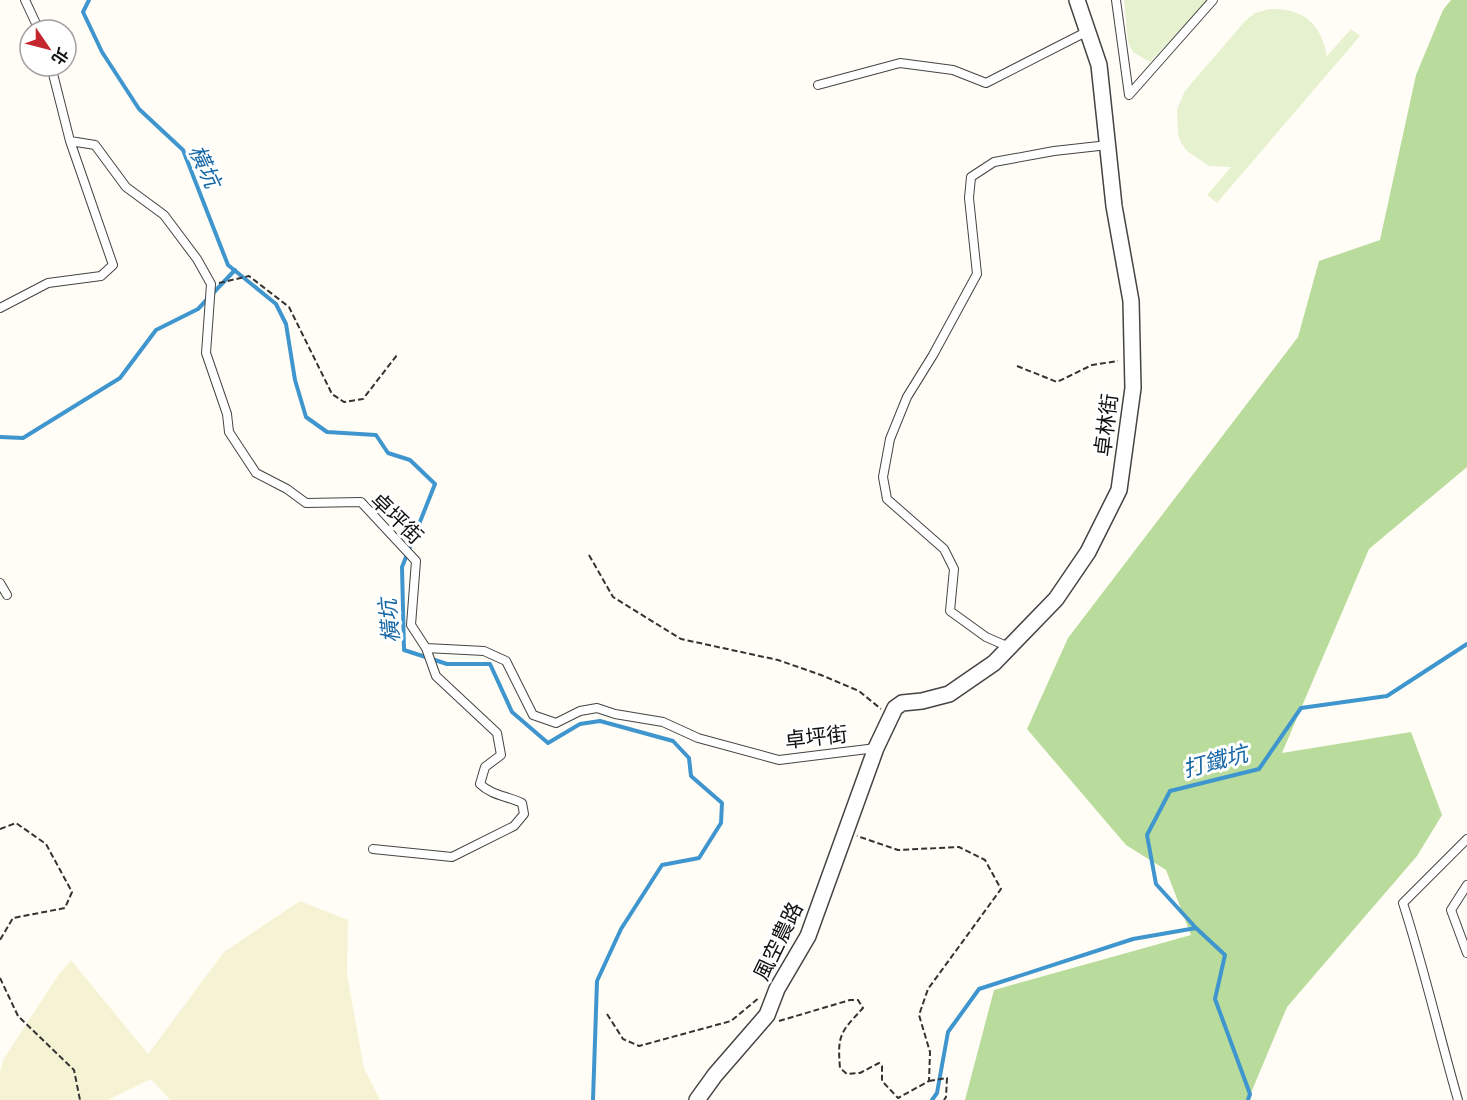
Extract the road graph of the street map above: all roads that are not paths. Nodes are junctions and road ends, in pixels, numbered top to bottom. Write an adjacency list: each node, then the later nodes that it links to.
1 (25, 0): 5 (lane)
2 (1077, 0): 6 (street, 卓林街)
3 (1116, 0): 4 (lane)
4 (1213, 0)
5 (33, 18)
6 (1088, 31): 8 (lane); 10 (street, 卓林街)
7 (54, 78): 9 (lane)
8 (818, 85)
9 (70, 141): 11 (lane); 15 (lane, 卓坪街)
10 (1108, 145): 14 (street, 卓林街); 14 (lane)
11 (0, 308)
12 (0, 583): 13 (lane)
13 (7, 595)
14 (1010, 647): 16 (street, 卓林街)
15 (426, 648): 16 (lane, 卓坪街); 18 (lane)
16 (876, 748): 21 (street, 風空農路)
17 (1467, 839): 22 (lane)
18 (374, 849)
19 (1467, 885): 20 (lane)
20 (1467, 953)
21 (698, 1100)
22 (1458, 1100)

